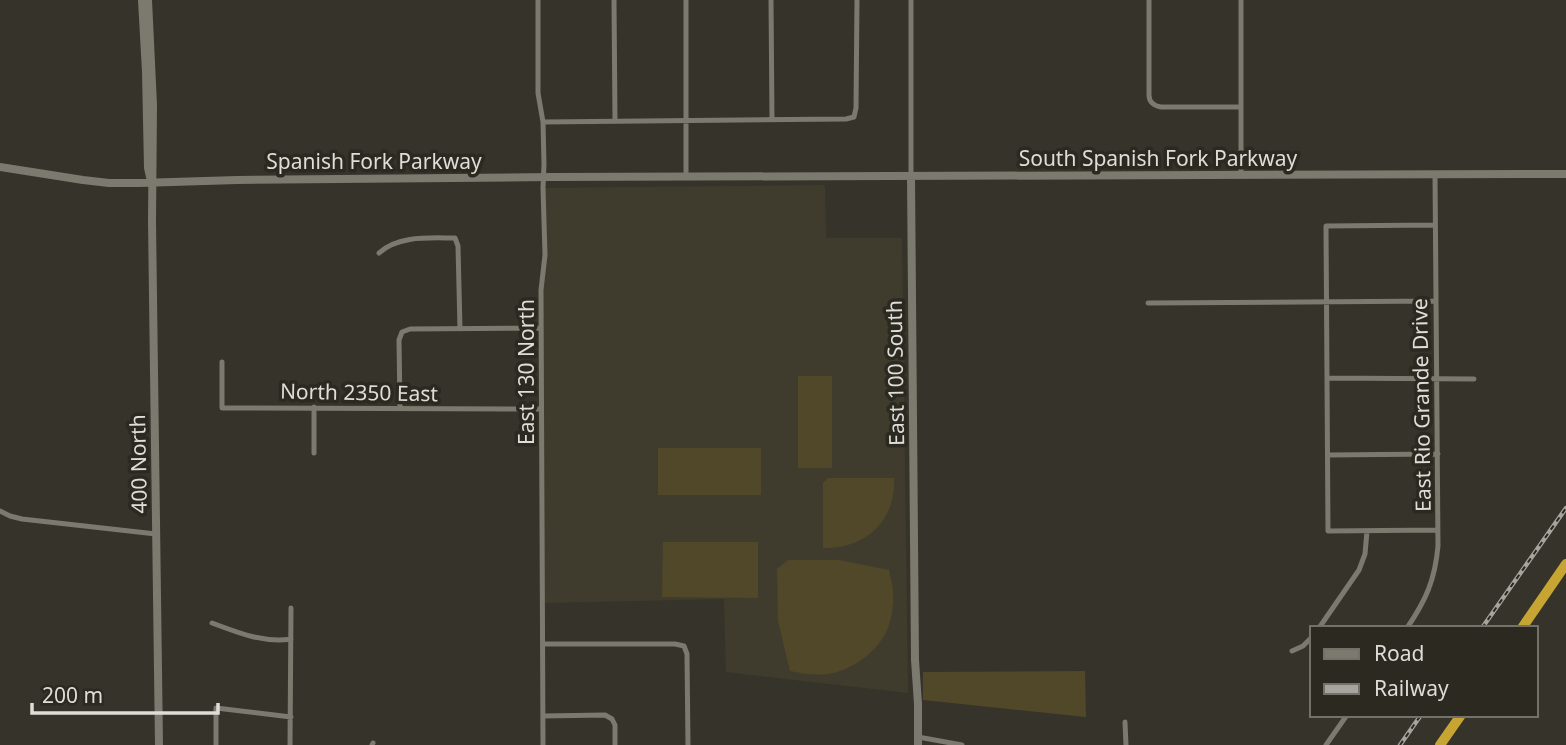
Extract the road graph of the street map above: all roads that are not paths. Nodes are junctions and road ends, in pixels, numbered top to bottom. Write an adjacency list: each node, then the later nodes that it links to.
1 (142, 0): 24 (street, 400 North)
2 (148, 0): 24 (street, 400 North)
3 (538, 0): 15 (street, East 130 North)
4 (614, 0): 13 (street)
5 (686, 0): 14 (street)
6 (771, 0): 12 (street)
7 (856, 0): 12 (street)
8 (911, 0): 21 (street, East 100 South)
9 (1149, 0): 11 (street)
10 (1241, 0): 11 (street)
11 (1241, 107): 18 (street)
12 (772, 120): 14 (street)
13 (615, 121): 14 (street); 15 (street)
14 (686, 121): 20 (street)
15 (543, 122): 23 (street, East 130 North)
16 (0, 167): 24 (street, Spanish Fork Parkway)
17 (1566, 174): 19 (street, South Spanish Fork Parkway)
18 (1241, 175): 19 (street, South Spanish Fork Parkway); 21 (street, South Spanish Fork Parkway)
19 (1435, 175): 25 (street, East Rio Grande Drive)
20 (686, 176): 22 (street, Spanish Fork Parkway); 23 (street, Spanish Fork Parkway)
21 (911, 176): 22 (street, South Spanish Fork Parkway); 61 (street, East 100 South)
22 (750, 177)
23 (544, 178): 24 (street, Spanish Fork Parkway); 30 (street, East 130 North)
24 (152, 183): 45 (street, 400 North)
25 (1435, 225): 27 (street, East Rio Grande Drive); 29 (street)
26 (379, 253): 31 (street)
27 (1436, 301): 29 (street); 34 (street, East Rio Grande Drive)
28 (1149, 303): 29 (street)
29 (1326, 303): 33 (street)
30 (541, 328): 31 (street); 38 (street, East 130 North)
31 (460, 329): 37 (street)
32 (222, 362): 36 (street, North 2350 East)
33 (1327, 378): 34 (street); 41 (street)
34 (1437, 378): 35 (street); 40 (street, East Rio Grande Drive)
35 (1474, 379)
36 (314, 407): 37 (street, North 2350 East); 39 (street)
37 (400, 409): 38 (street, North 2350 East)
38 (541, 409): 54 (street, East 130 North)
39 (314, 453)
40 (1437, 454): 41 (street); 43 (street, East Rio Grande Drive)
41 (1328, 455): 44 (street)
42 (3, 512): 45 (street)
43 (1438, 530): 44 (street); 50 (street, East Rio Grande Drive)
44 (1367, 531): 49 (street)
45 (156, 534): 62 (street, 400 North)
46 (1566, 564): 51 (highway)
47 (291, 608): 52 (street)
48 (212, 623): 52 (street)
49 (1320, 626)
50 (1408, 626)
51 (1523, 626)
52 (291, 639): 57 (street)
53 (1310, 639): 55 (street)
54 (542, 644): 56 (street, East 130 North); 67 (street)
55 (1292, 652)
56 (542, 716): 65 (street, East 130 North); 66 (street)
57 (290, 717): 63 (street); 64 (street)
58 (1346, 717): 70 (street)
59 (1460, 717): 71 (highway)
60 (1125, 722): 69 (street)
61 (918, 741): 68 (street)
62 (159, 745)
63 (216, 745)
64 (290, 745)
65 (542, 745)
66 (615, 745)
67 (688, 745)
68 (962, 745)
69 (1126, 745)
70 (1326, 745)
71 (1440, 745)

